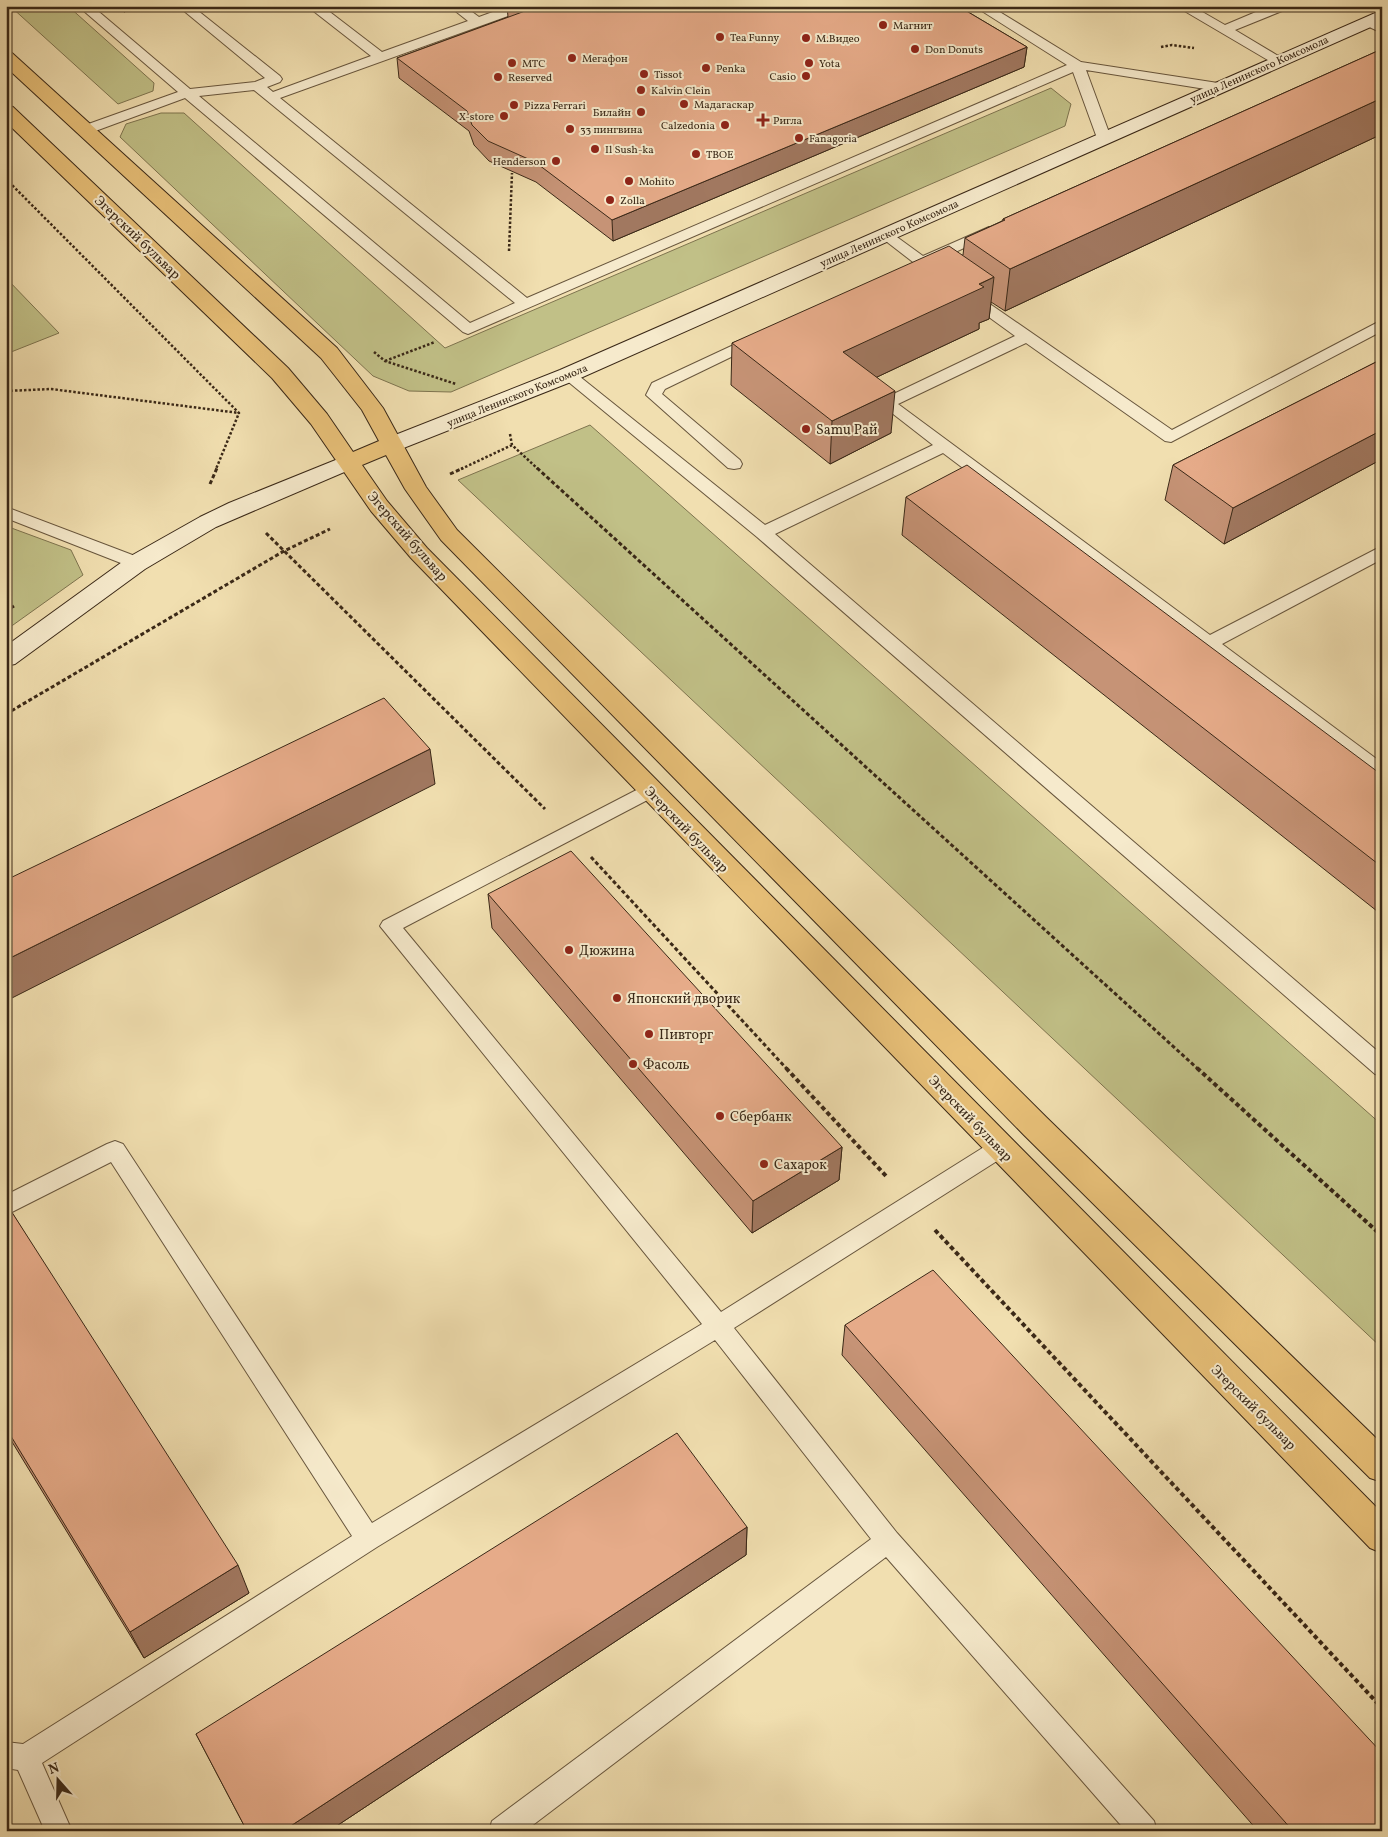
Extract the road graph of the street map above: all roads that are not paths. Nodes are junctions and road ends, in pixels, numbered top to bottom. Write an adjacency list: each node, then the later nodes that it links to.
1 (84, 6): 18 (lane)
2 (184, 6): 16 (lane)
3 (313, 6): 13 (lane)
4 (455, 6): 9 (lane)
5 (522, 6): 9 (lane)
6 (980, 6): 15 (lane)
7 (1182, 6): 11 (lane)
8 (1282, 6): 11 (lane)
9 (477, 22): 13 (lane)
10 (1377, 22): 14 (main road, улица Ленинского Комсомола)
11 (1224, 30): 14 (lane)
12 (6, 57): 21 (main road)
13 (380, 58): 19 (lane)
14 (1278, 60): 17 (main road, улица Ленинского Комсомола)
15 (1077, 65): 17 (lane); 22 (lane); 27 (lane)
16 (257, 86): 18 (lane); 19 (lane)
17 (1218, 86): 22 (main road, улица Ленинского Комсомола)
18 (187, 93): 21 (lane); 27 (lane)
19 (271, 97): 27 (lane)
20 (6, 111): 34 (main road, Эгерский бульвар)
21 (85, 130): 32 (main road)
22 (1104, 138): 24 (main road, улица Ленинского Комсомола)
23 (1002, 225): 25 (lane)
24 (885, 235): 25 (lane); 31 (main road, улица Ленинского Комсомола)
25 (921, 262): 26 (lane); 30 (lane)
26 (903, 271)
27 (524, 304)
28 (1382, 324): 30 (lane)
29 (772, 332): 35 (lane)
30 (1027, 336): 33 (lane)
31 (568, 375): 32 (main road, улица Ленинского Комсомола); 37 (lane)
32 (393, 444): 34 (main road); 45 (main road)
33 (944, 446): 37 (lane); 40 (lane)
34 (348, 462): 39 (main road); 43 (main road, Эгерский бульвар)
35 (734, 464)
36 (6, 512): 39 (lane)
37 (763, 533): 44 (lane)
38 (1382, 552): 40 (lane)
39 (137, 563): 41 (main road)
40 (1208, 644): 42 (lane)
41 (6, 658)
42 (1382, 773)
43 (650, 790): 46 (main road, Эгерский бульвар); 48 (lane)
44 (1382, 1068)
45 (1036, 1126): 46 (main road); 49 (main road)
46 (1000, 1148): 48 (lane); 50 (main road, Эгерский бульвар)
47 (6, 1206): 51 (lane)
48 (718, 1326): 51 (lane); 52 (lane)
49 (1382, 1468)
50 (1382, 1537)
51 (368, 1538): 53 (lane)
52 (888, 1541): 55 (lane); 56 (lane)
53 (16, 1756): 54 (lane)
54 (59, 1831)
55 (502, 1831)
56 (1144, 1831)

